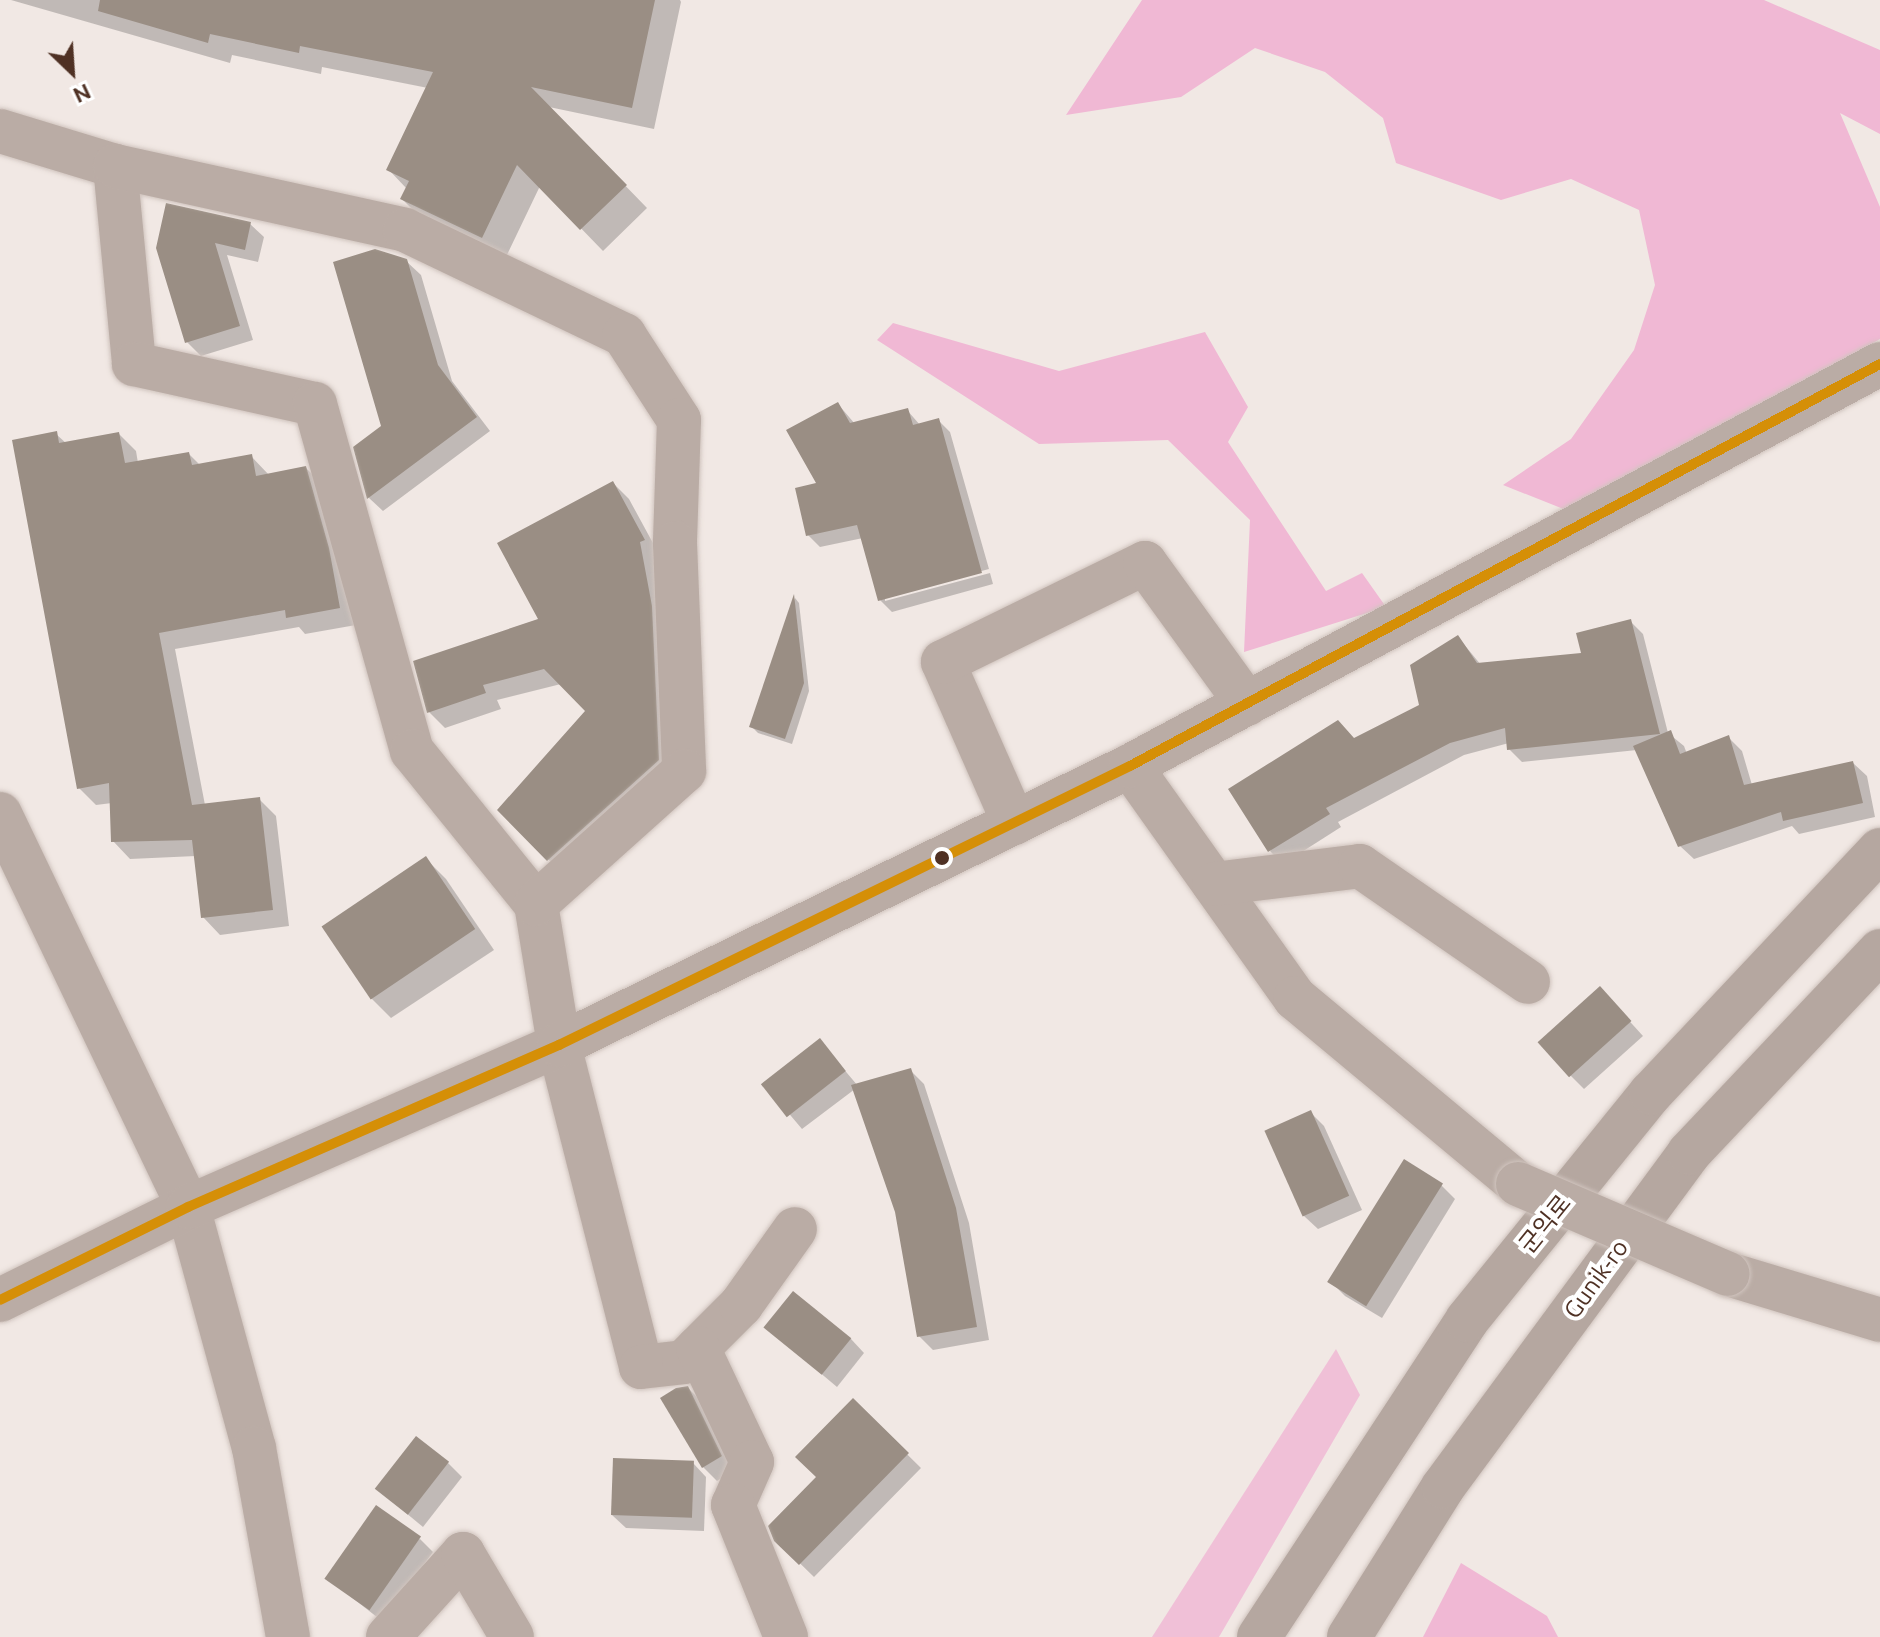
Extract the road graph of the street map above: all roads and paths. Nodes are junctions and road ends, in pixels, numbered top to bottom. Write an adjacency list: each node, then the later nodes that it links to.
1 (0, 131): 2 (street)
2 (115, 166): 10 (street); 10 (street)
3 (1880, 364): 4 (street)
4 (1247, 704): 5 (street); 7 (street)
5 (1130, 766): 7 (street); 9 (street)
6 (0, 814): 14 (street)
7 (1014, 823): 13 (street)
8 (1880, 850): 23 (highway, 군익로)
9 (1214, 884): 12 (street); 17 (street, bridge)
10 (536, 904): 13 (street)
11 (1880, 951): 24 (highway, Gunik-ro)
12 (1528, 982)
13 (559, 1045): 14 (street); 18 (street)
14 (188, 1207): 16 (street); 19 (street)
15 (795, 1229): 18 (street)
16 (0, 1300)
17 (1880, 1320)
18 (698, 1348): 22 (street)
19 (288, 1637)
20 (388, 1637): 21 (street)
21 (512, 1637)
22 (786, 1637)
23 (1259, 1637)
24 (1349, 1637)

